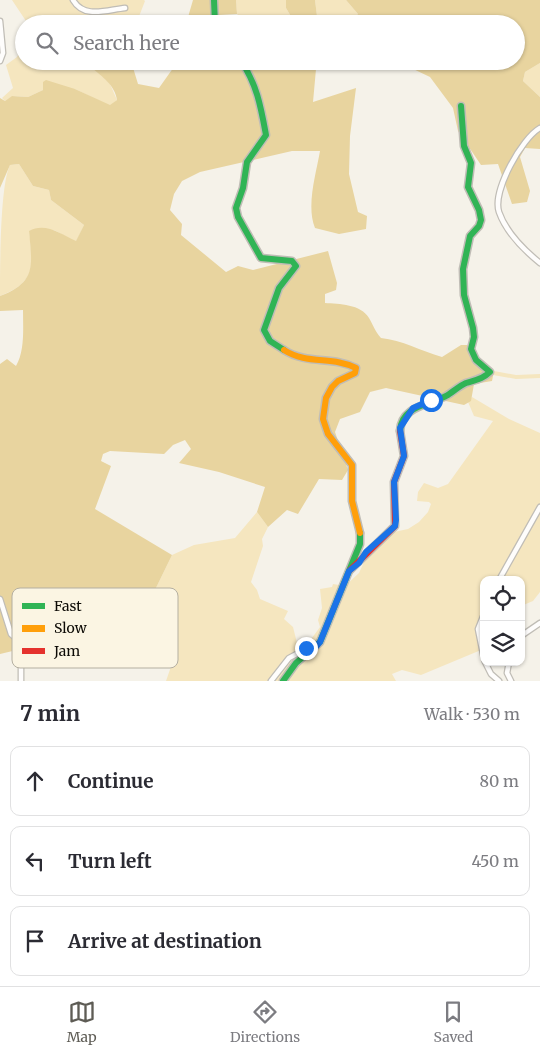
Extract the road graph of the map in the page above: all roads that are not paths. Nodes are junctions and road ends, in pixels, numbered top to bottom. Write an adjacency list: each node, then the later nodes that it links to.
1 (73, 0): 3 (street)
2 (214, 0): 4 (main road)
3 (125, 8)
4 (215, 15)
5 (0, 21): 6 (street)
6 (0, 61)
7 (246, 70): 12 (main road)
8 (462, 106): 12 (main road)
9 (540, 128): 10 (street)
10 (540, 263)
11 (540, 507): 13 (street)
12 (349, 571): 20 (main road)
13 (501, 576)
14 (0, 599): 18 (street)
15 (540, 623): 17 (street)
16 (480, 624): 19 (street)
17 (525, 633)
18 (12, 635)
19 (480, 638)
20 (313, 650): 25 (street); 26 (main road)
21 (487, 666): 27 (street)
22 (508, 666): 28 (street)
23 (20, 668): 24 (street)
24 (20, 681)
25 (270, 681)
26 (282, 681)
27 (499, 681)
28 (511, 681)

